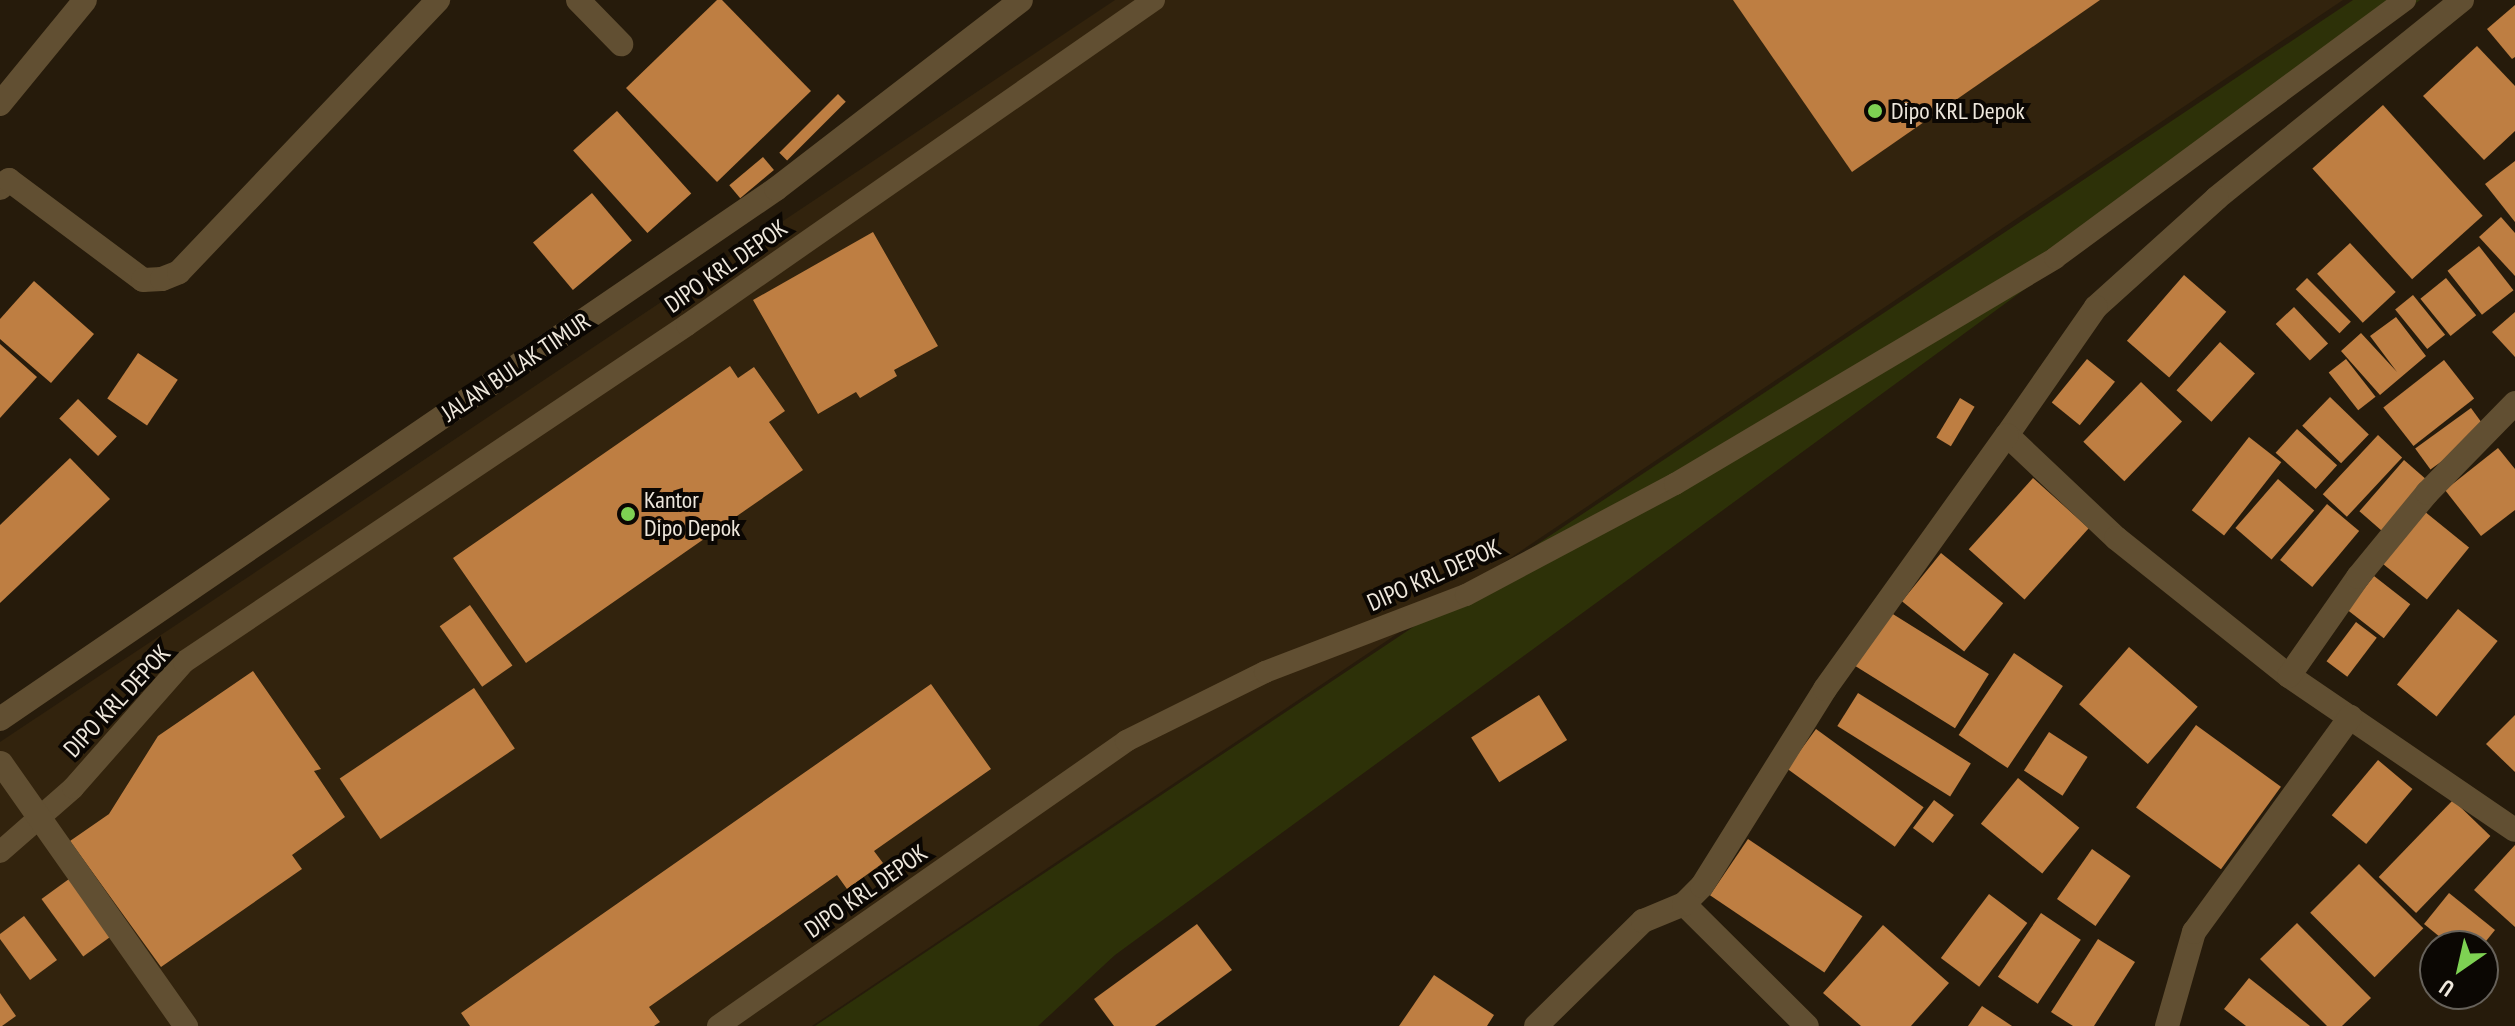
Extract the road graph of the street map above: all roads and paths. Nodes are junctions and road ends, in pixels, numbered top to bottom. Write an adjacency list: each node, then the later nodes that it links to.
1 (85, 0): 9 (street)
2 (438, 0): 10 (street)
3 (578, 0): 8 (street)
4 (1021, 0): 15 (street, JALAN BULAK TIMUR)
5 (1154, 0): 18 (lane, DIPO KRL DEPOK)
6 (2405, 0): 21 (lane, DIPO KRL DEPOK)
7 (2462, 0): 12 (street)
8 (621, 44)
9 (0, 104)
10 (3, 179)
11 (2515, 403): 13 (street)
12 (2007, 435): 13 (street); 19 (street)
13 (2289, 676): 14 (street)
14 (2350, 717): 17 (street); 24 (street)
15 (0, 719)
16 (1, 762): 20 (street, bridge)
17 (2515, 830)
18 (0, 852)
19 (1684, 904): 22 (street); 23 (street)
20 (186, 1026)
21 (718, 1026)
22 (1536, 1026)
23 (1807, 1026)
24 (2167, 1026)

